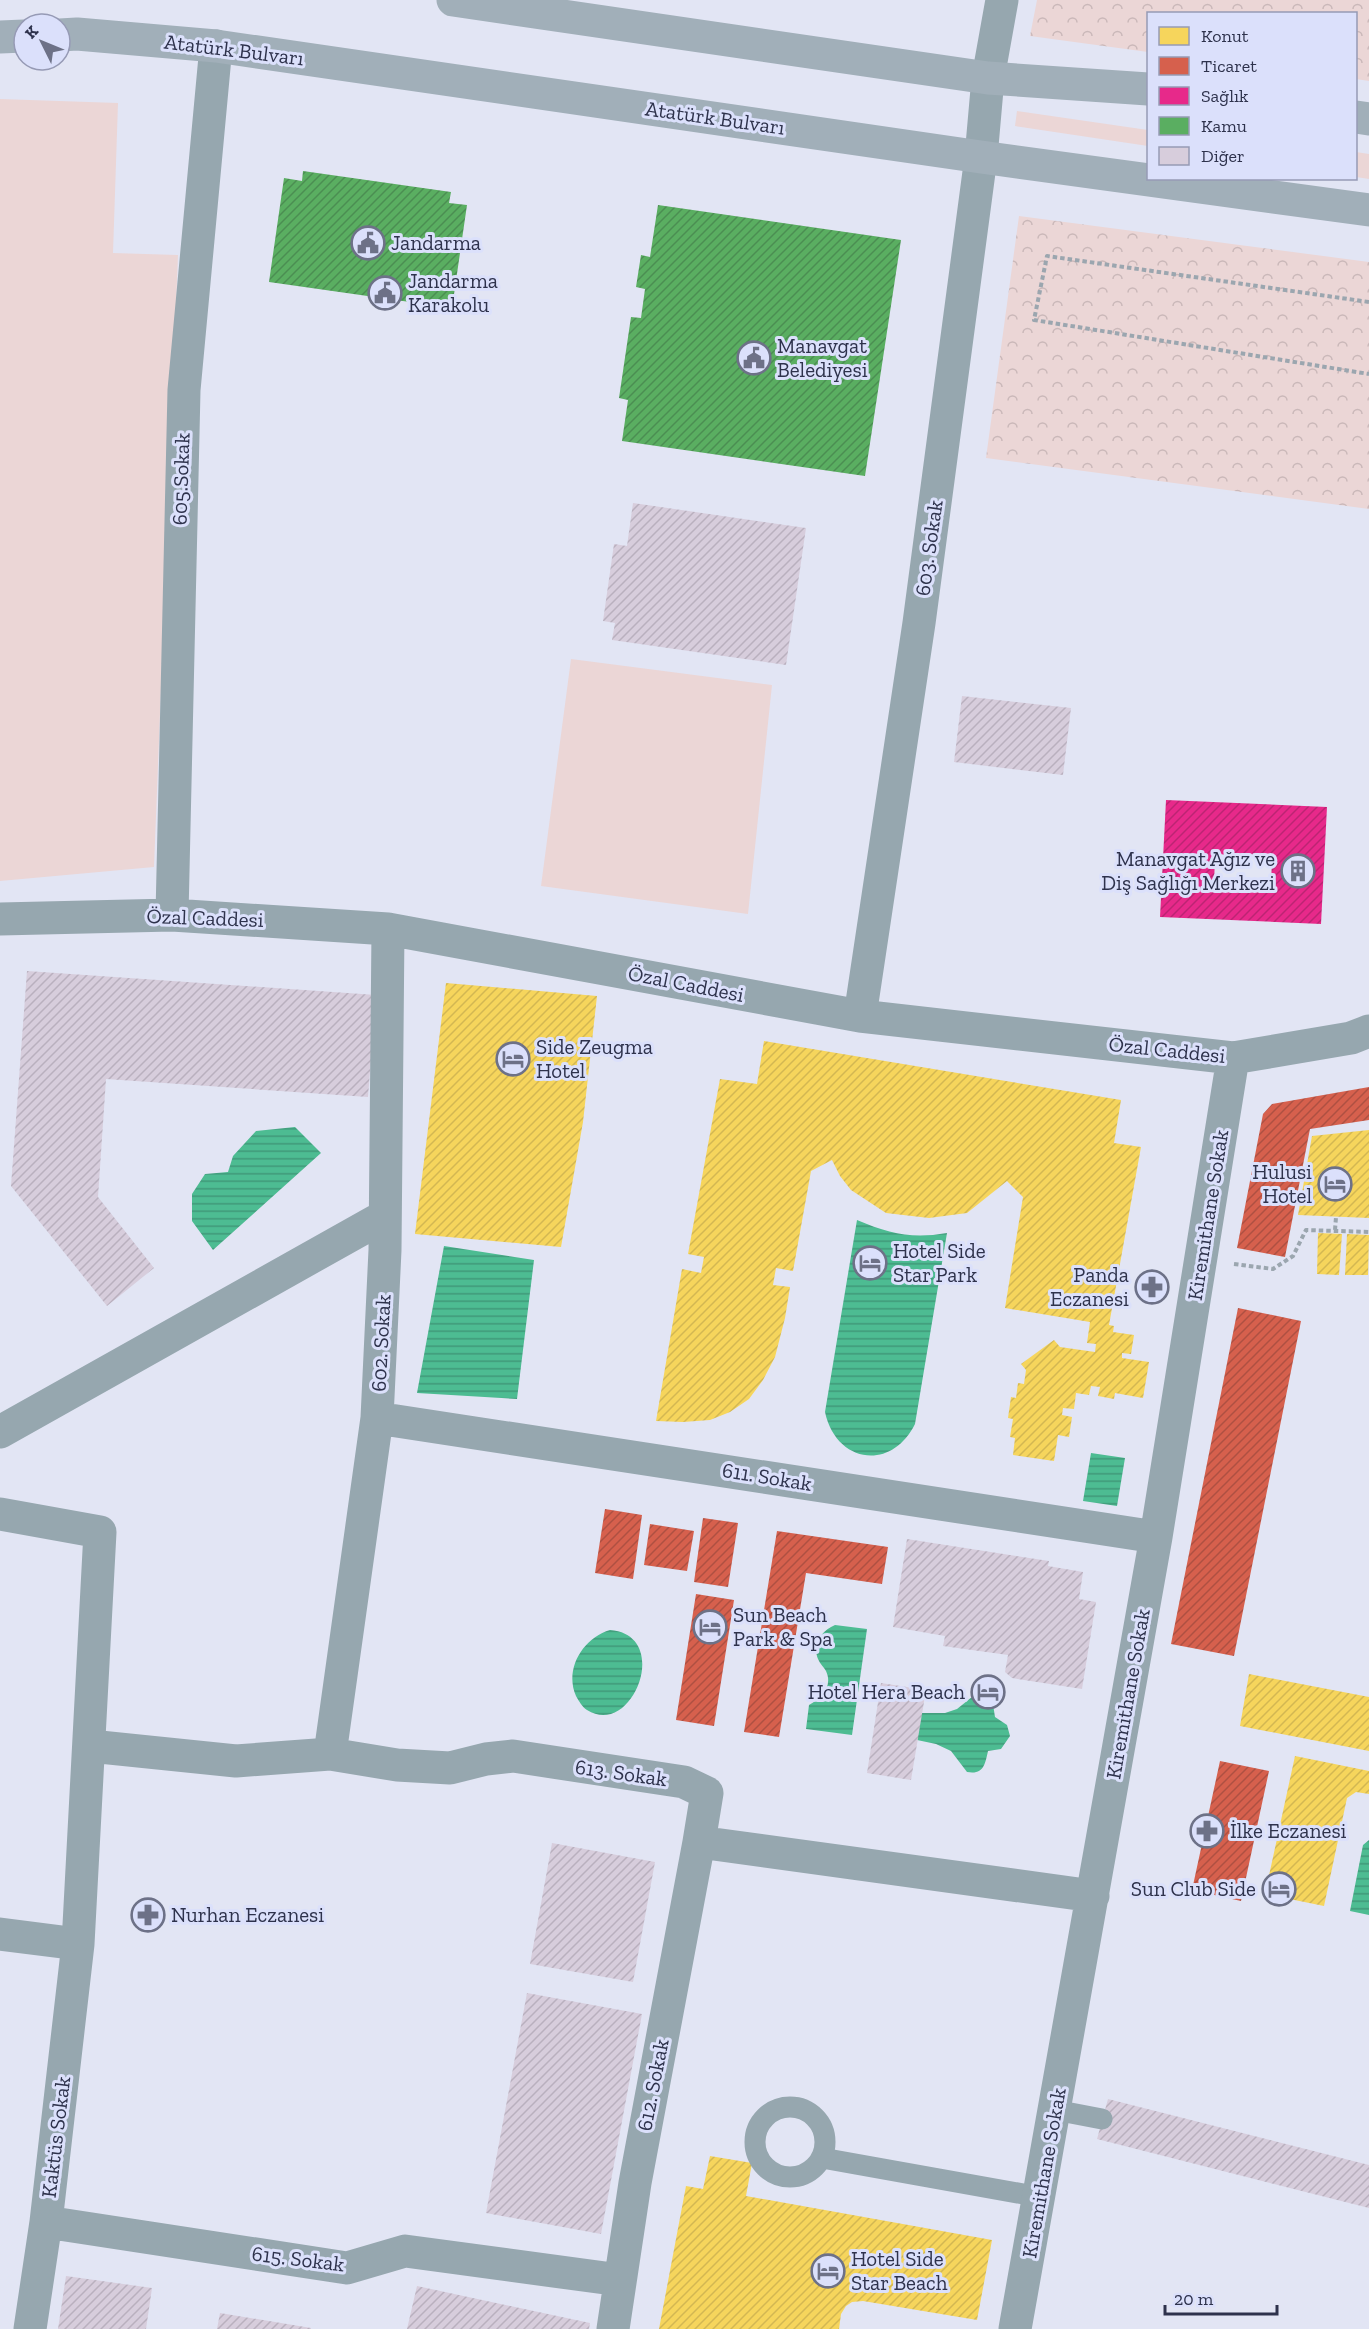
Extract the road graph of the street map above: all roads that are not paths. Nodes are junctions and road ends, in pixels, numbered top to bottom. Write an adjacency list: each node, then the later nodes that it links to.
1 (453, 0): 5 (main road)
2 (1002, 0): 5 (street, 603. Sokak)
3 (72, 34): 4 (main road, Atatürk Bulvarı)
4 (216, 46): 7 (main road, Atatürk Bulvarı); 11 (street, 605.Sokak)
5 (988, 78): 6 (main road); 7 (street, 603. Sokak)
6 (1147, 89)
7 (981, 157): 8 (main road, Atatürk Bulvarı); 14 (street, 603. Sokak)
8 (1147, 180)
9 (1149, 180): 10 (main road, Atatürk Bulvarı)
10 (1369, 210)
11 (172, 915): 12 (street, Özal Caddesi); 13 (street, Özal Caddesi)
12 (0, 919)
13 (388, 928): 14 (street, Özal Caddesi); 17 (street, 602. Sokak)
14 (860, 1016): 16 (street, Özal Caddesi)
15 (1369, 1031): 16 (street, Özal Caddesi)
16 (1233, 1058): 21 (street, Kiremithane Sokak)
17 (385, 1216): 18 (street, 602. Sokak); 19 (street)
18 (377, 1418): 21 (street, 611. Sokak); 23 (street, 602. Sokak)
19 (0, 1431)
20 (0, 1514): 22 (street, Kaktüs Sokak)
21 (1156, 1537): 25 (street, Kiremithane Sokak)
22 (90, 1746): 23 (street, 613. Sokak); 27 (street, Kaktüs Sokak)
23 (330, 1754): 24 (street, 613. Sokak)
24 (699, 1842): 25 (street); 33 (street, 612. Sokak)
25 (1093, 1896): 28 (street, Kiremithane Sokak)
26 (0, 1934): 27 (street)
27 (78, 1944): 32 (street, Kaktüs Sokak)
28 (1054, 2110): 29 (lane); 31 (street, Kiremithane Sokak)
29 (1102, 2119)
30 (822, 2158): 31 (lane)
31 (1040, 2197): 36 (street, Kiremithane Sokak)
32 (46, 2222): 33 (street, 615. Sokak); 34 (street, Kaktüs Sokak)
33 (620, 2280): 35 (street, 612. Sokak)
34 (30, 2329)
35 (613, 2329)
36 (1015, 2329)

